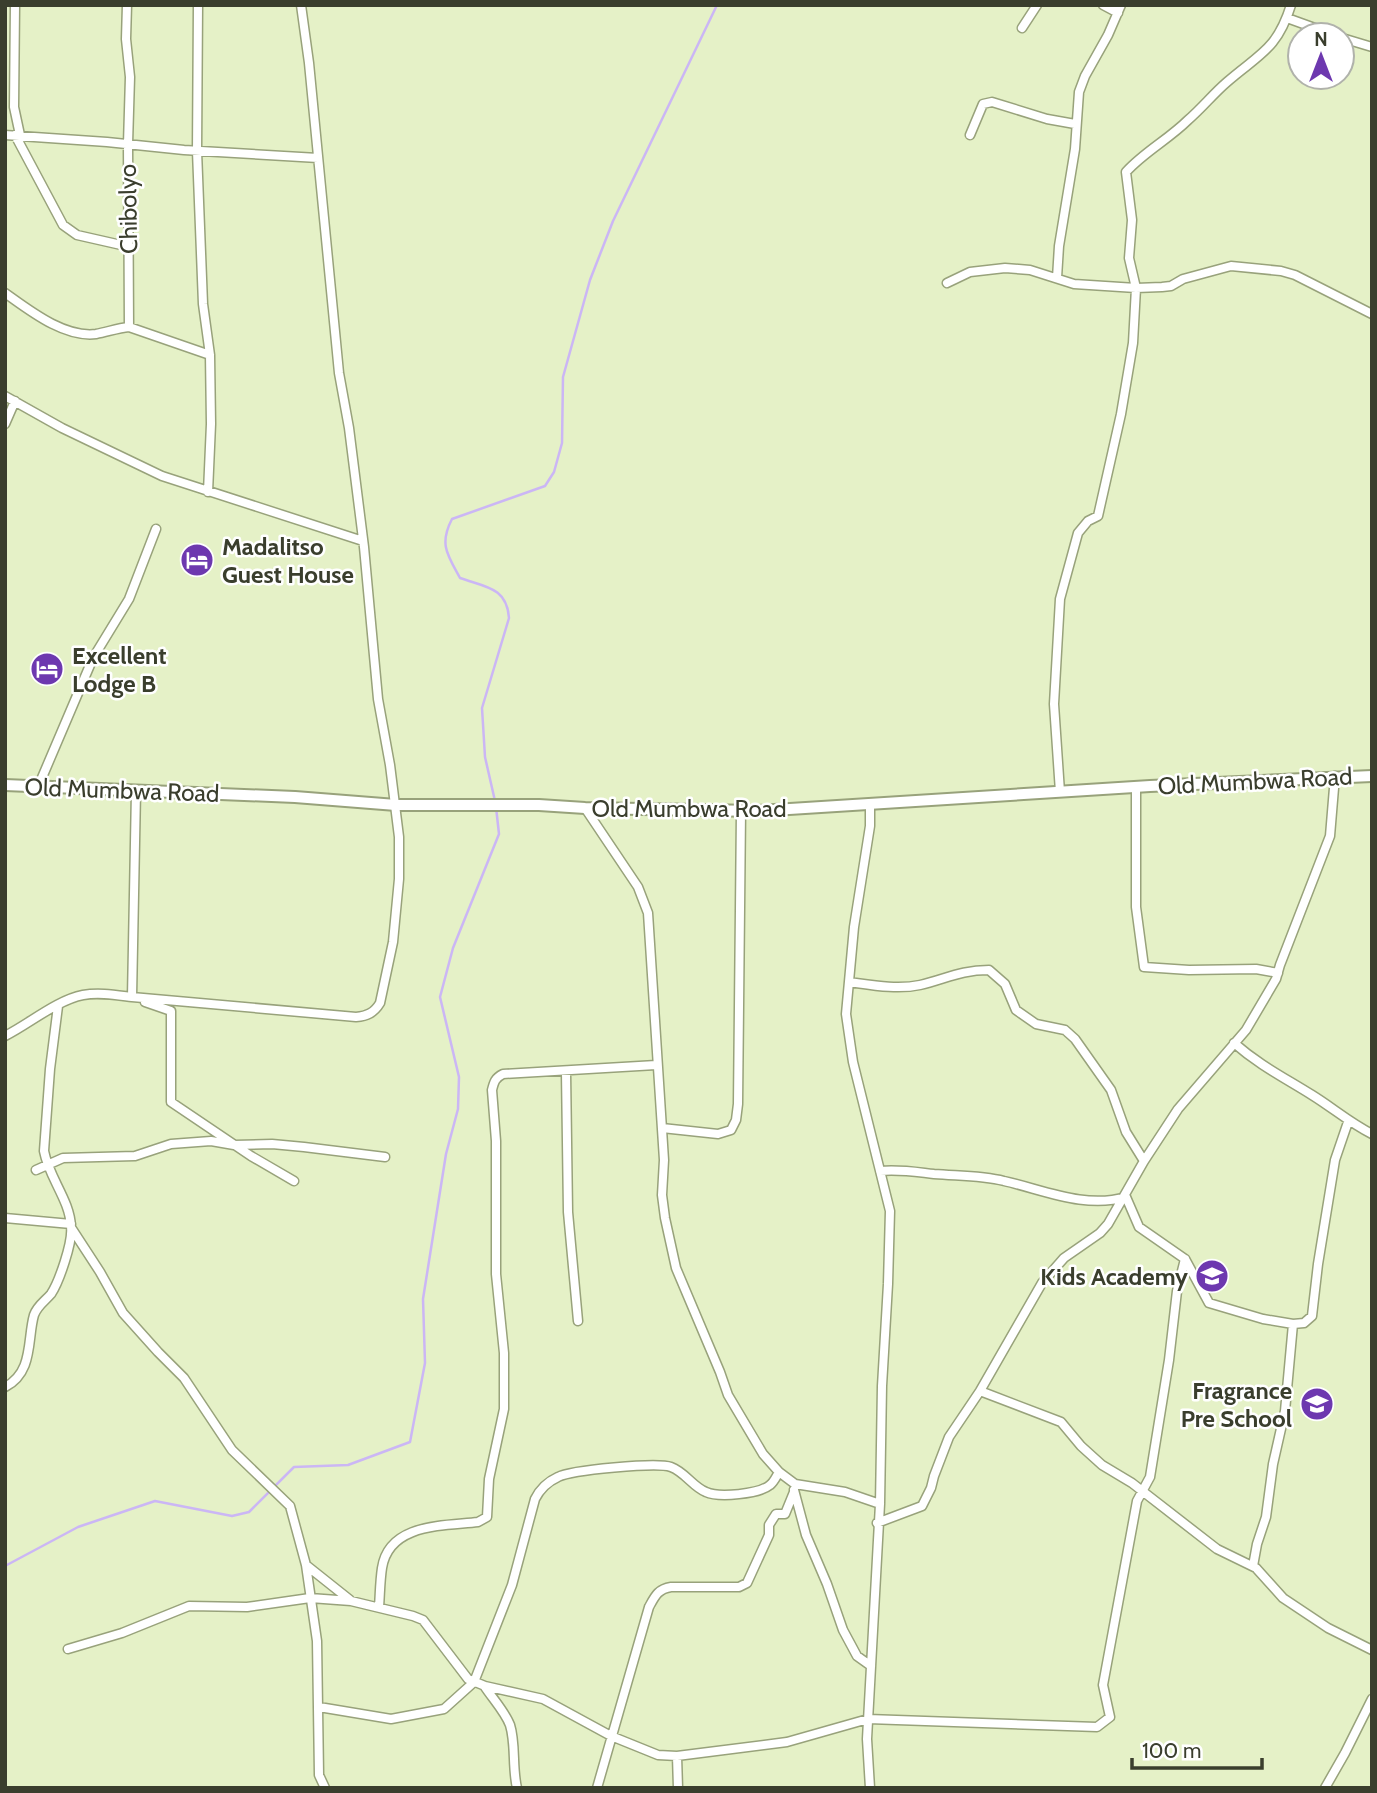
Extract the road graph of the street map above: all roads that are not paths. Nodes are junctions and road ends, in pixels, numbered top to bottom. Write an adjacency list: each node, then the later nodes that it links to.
1 (15, 5): 13 (street)
2 (127, 5): 18 (street, Chibolyo)
3 (198, 5): 19 (street)
4 (301, 5): 20 (street)
5 (1037, 5): 11 (street)
6 (1103, 5): 8 (street)
7 (1291, 5): 9 (street)
8 (1119, 9): 14 (street)
9 (1287, 18): 10 (street); 24 (street)
10 (1295, 21)
11 (1022, 28)
12 (5, 95): 13 (street)
13 (14, 99): 16 (street)
14 (1075, 124): 17 (street); 22 (street)
15 (5, 135): 16 (street)
16 (17, 135): 18 (street); 21 (street)
17 (970, 135)
18 (128, 144): 19 (street); 21 (street, Chibolyo)
19 (197, 151): 20 (street); 28 (street)
20 (318, 159): 34 (street)
21 (130, 247): 27 (street, Chibolyo)
22 (1057, 278): 23 (street); 24 (street)
23 (947, 283)
24 (1136, 288): 26 (street); 41 (street)
25 (5, 293): 27 (street)
26 (1372, 314)
27 (129, 327): 28 (street)
28 (210, 355): 32 (street)
29 (5, 396): 30 (street)
30 (15, 401): 31 (street); 32 (street)
31 (5, 424)
32 (208, 492): 34 (street)
33 (156, 529): 38 (street)
34 (363, 541): 42 (street)
35 (1335, 776): 36 (main road, Old Mumbwa Road); 39 (main road, Old Mumbwa Road); 46 (street)
36 (1372, 776)
37 (5, 785): 38 (main road, Old Mumbwa Road)
38 (38, 787): 40 (main road, Old Mumbwa Road)
39 (1136, 787): 41 (main road, Old Mumbwa Road); 46 (street)
40 (136, 791): 42 (main road, Old Mumbwa Road); 48 (street)
41 (1060, 792): 43 (main road, Old Mumbwa Road)
42 (396, 805): 44 (main road, Old Mumbwa Road); 48 (street)
43 (870, 805): 45 (main road, Old Mumbwa Road); 47 (street)
44 (585, 808): 45 (main road, Old Mumbwa Road); 52 (street)
45 (741, 811): 55 (street)
46 (1278, 973): 51 (street)
47 (849, 982): 59 (street); 62 (street)
48 (132, 997): 49 (street); 57 (street)
49 (58, 1006): 50 (street); 60 (street)
50 (5, 1036)
51 (1234, 1043): 54 (street); 59 (street)
52 (656, 1065): 53 (street); 55 (street)
53 (566, 1072): 68 (street); 81 (street)
54 (1348, 1122): 56 (street); 69 (street)
55 (662, 1128): 72 (street)
56 (1372, 1134)
57 (234, 1145): 58 (street); 60 (street); 63 (street)
58 (385, 1157)
59 (1144, 1161): 64 (street)
60 (46, 1164): 61 (street); 66 (street)
61 (36, 1170)
62 (880, 1171): 64 (street); 75 (street)
63 (294, 1181)
64 (1126, 1197): 67 (street); 71 (street)
65 (5, 1218): 66 (street)
66 (71, 1226): 70 (street); 77 (street)
67 (1185, 1259): 69 (street); 74 (street)
68 (578, 1321)
69 (1293, 1324): 78 (street)
70 (5, 1387)
71 (980, 1391): 74 (street); 76 (street)
72 (779, 1472): 73 (street); 85 (street)
73 (795, 1488): 75 (street); 84 (street); 90 (street)
74 (1144, 1492): 78 (street); 89 (street)
75 (880, 1504): 76 (street)
76 (877, 1523): 84 (street)
77 (306, 1565): 79 (street); 80 (street)
78 (1253, 1566): 83 (street)
79 (310, 1598): 80 (street); 82 (street); 88 (street)
80 (351, 1601): 81 (street)
81 (379, 1607): 85 (street)
82 (68, 1649)
83 (1372, 1650)
84 (871, 1666): 89 (street)
85 (474, 1682): 86 (street); 88 (street)
86 (485, 1686): 90 (street); 93 (street)
87 (1372, 1699): 97 (street)
88 (319, 1707): 92 (street)
89 (868, 1719): 91 (street); 96 (street)
90 (611, 1736): 91 (street); 94 (street)
91 (677, 1756): 95 (street)
92 (325, 1788)
93 (517, 1788)
94 (597, 1788)
95 (678, 1788)
96 (870, 1788)
97 (1325, 1788)

